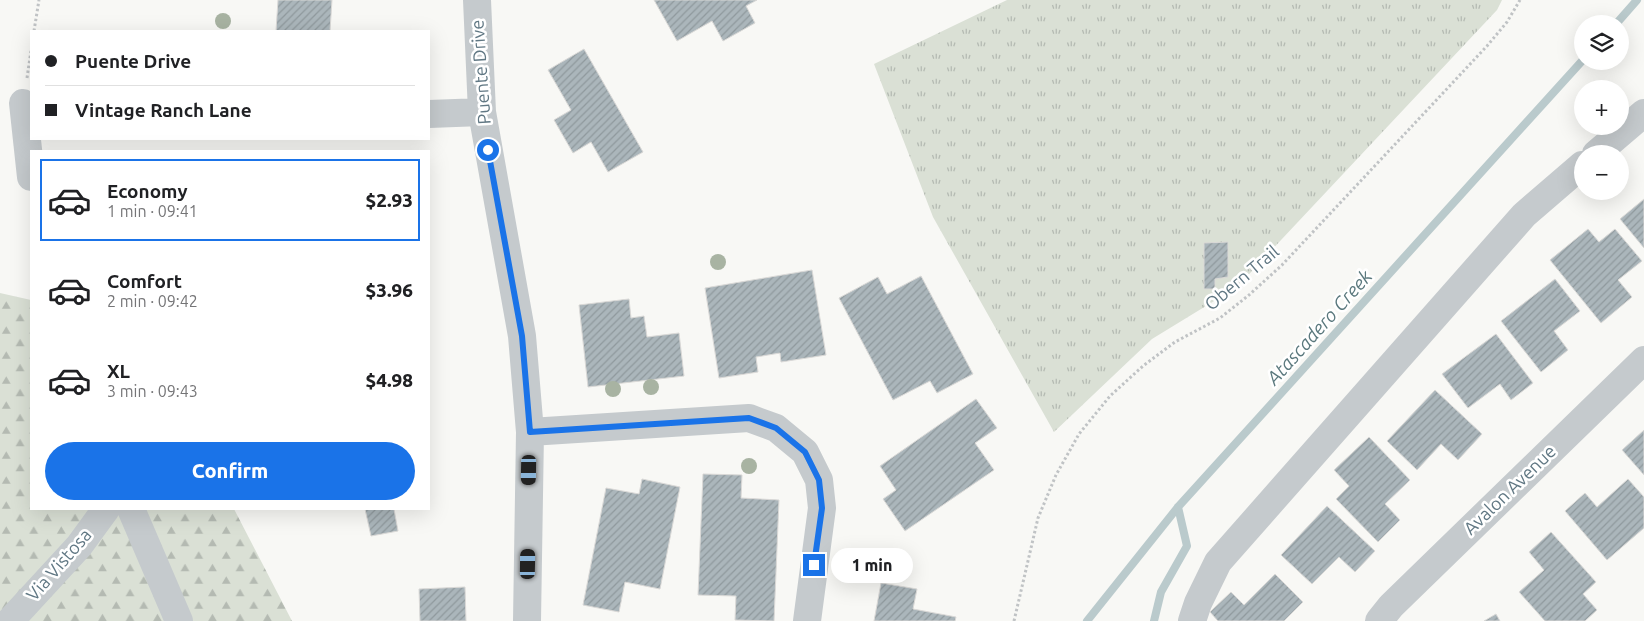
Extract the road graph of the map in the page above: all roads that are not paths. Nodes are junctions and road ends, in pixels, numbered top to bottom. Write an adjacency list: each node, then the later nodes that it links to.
1 (477, 0): 3 (street, Puente Drive)
2 (18, 102): 7 (street)
3 (482, 112): 5 (street); 10 (street, Puente Drive)
4 (1644, 113): 6 (street)
5 (430, 114)
6 (1607, 145)
7 (30, 171)
8 (1574, 172): 17 (street)
9 (1644, 360): 18 (street, Avalon Avenue)
10 (530, 432): 15 (street, Puente Drive); 16 (street)
11 (105, 510): 13 (street, Via Vistosa)
12 (131, 510): 14 (street)
13 (10, 621)
14 (178, 621)
15 (527, 621)
16 (806, 621)
17 (1192, 621)
18 (1379, 621)

